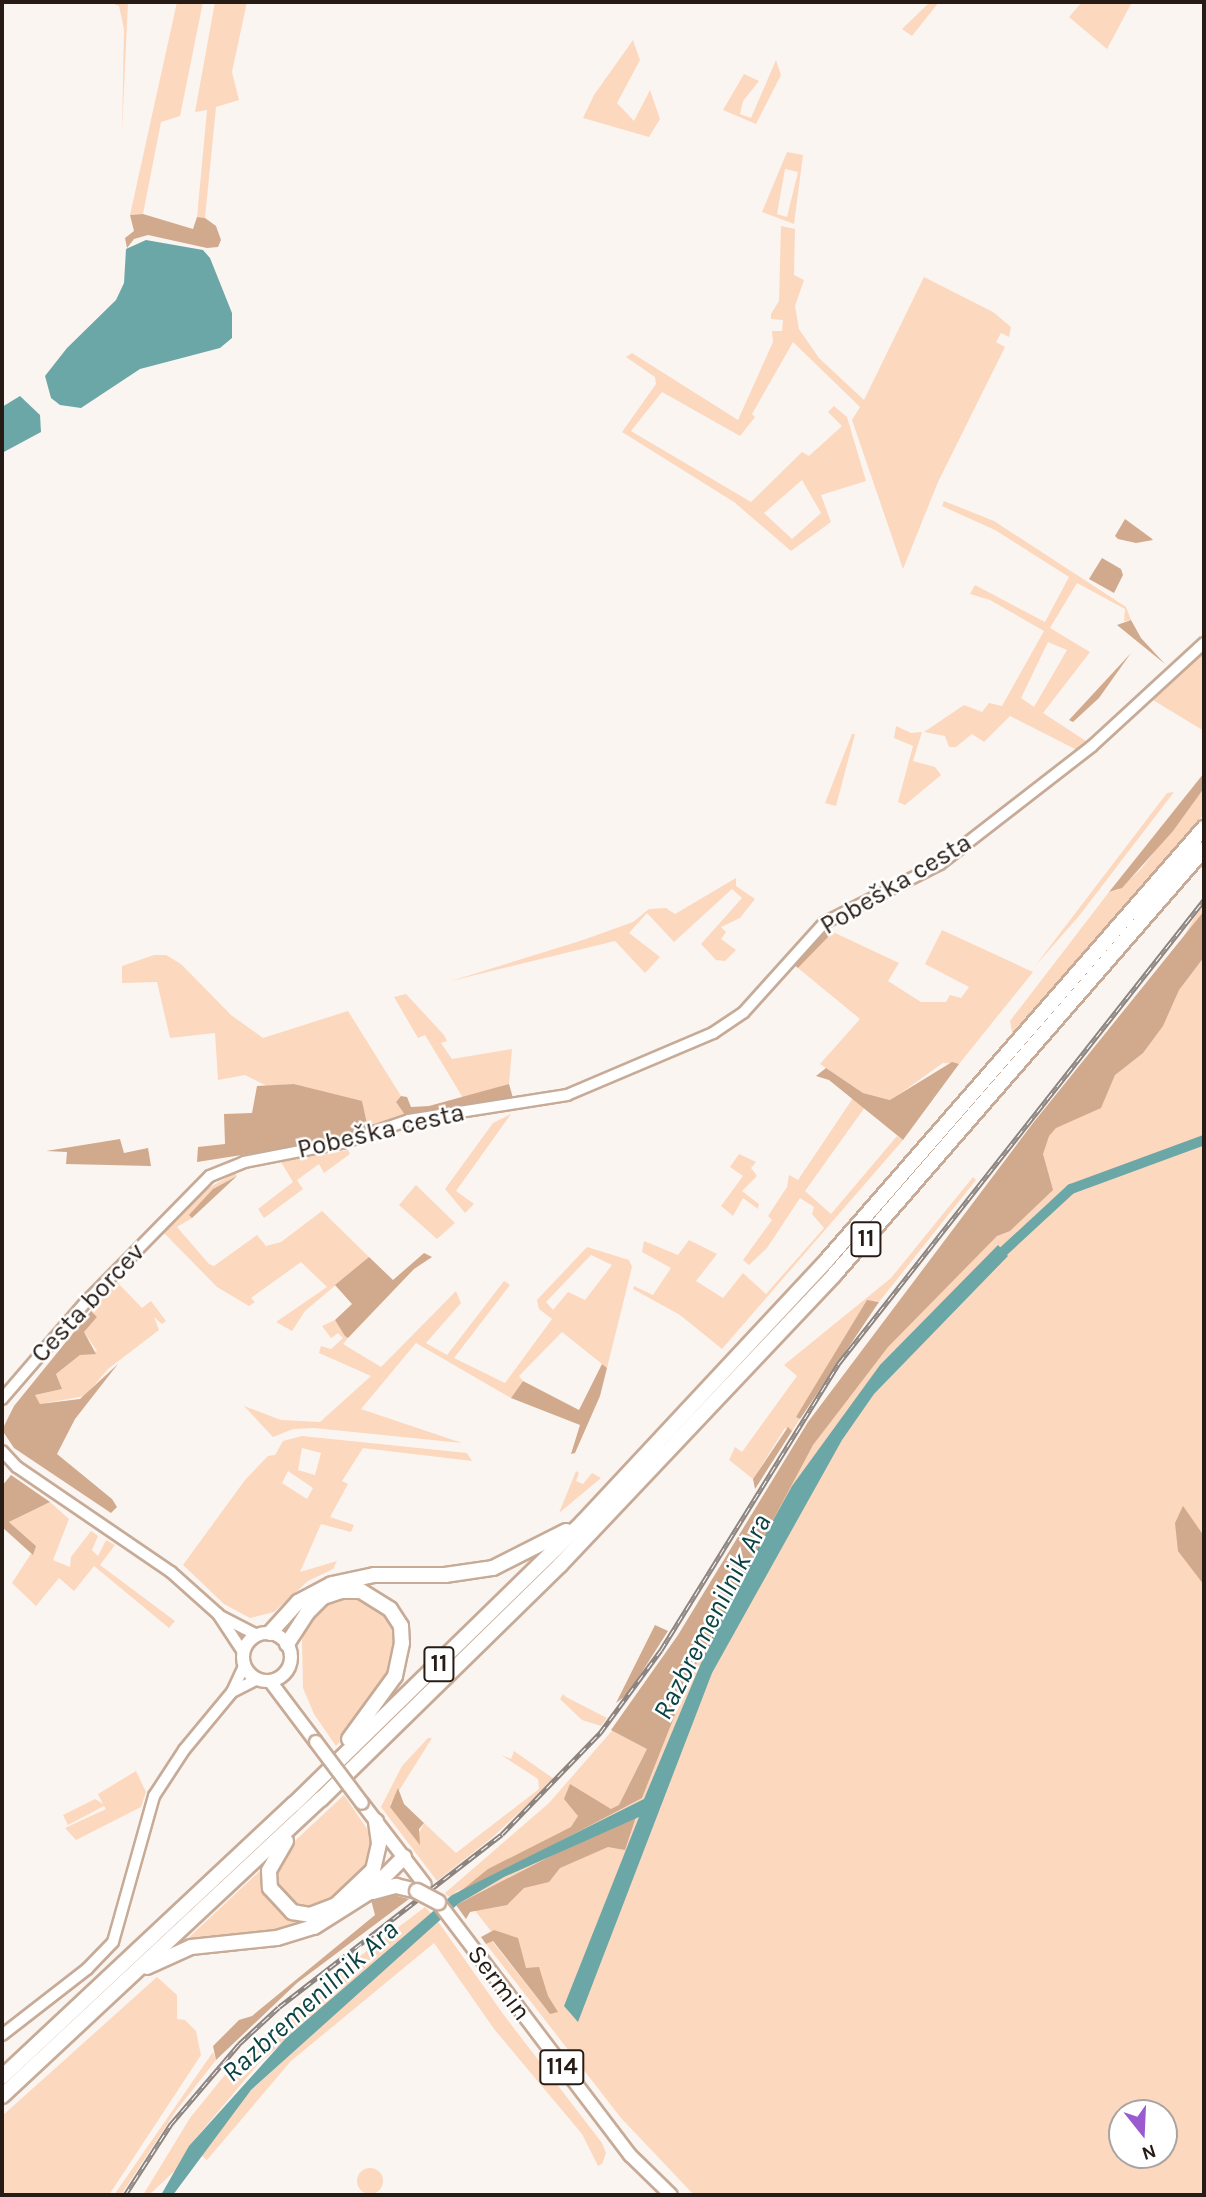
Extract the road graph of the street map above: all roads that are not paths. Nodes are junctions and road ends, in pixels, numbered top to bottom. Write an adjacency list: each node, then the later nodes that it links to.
1 (1204, 643): 4 (street, Pobeška cesta)
2 (1204, 828): 9 (highway, 11)
3 (1204, 849): 19 (highway, 11)
4 (176, 1209): 5 (street, Cesta borcev)
5 (2, 1399)
6 (2, 1451): 8 (street)
7 (2, 1460): 8 (street)
8 (17, 1467): 10 (street)
9 (583, 1521): 11 (highway); 20 (highway, 11)
10 (218, 1614): 11 (street); 13 (street)
11 (263, 1634): 12 (main road); 13 (main road)
12 (287, 1644): 15 (main road); 20 (highway)
13 (243, 1652): 14 (main road)
14 (244, 1666): 16 (main road); 17 (street)
15 (286, 1671): 16 (main road); 18 (main road)
16 (263, 1680): 17 (street); 18 (main road)
17 (232, 1692): 28 (street)
18 (291, 1705): 21 (main road, bridge)
19 (321, 1799): 23 (highway); 27 (highway, 11)
20 (294, 1804): 29 (highway, 11)
21 (376, 1821): 22 (main road); 23 (highway)
22 (404, 1857): 23 (highway); 24 (main road); 25 (highway)
23 (373, 1870)
24 (421, 1888): 25 (highway); 26 (highway, bridge)
25 (368, 1893): 27 (highway)
26 (438, 1902): 31 (main road, Sermin / 114)
27 (128, 1978): 30 (highway, 11)
28 (2, 2035)
29 (2, 2077)
30 (2, 2096)
31 (671, 2195)

